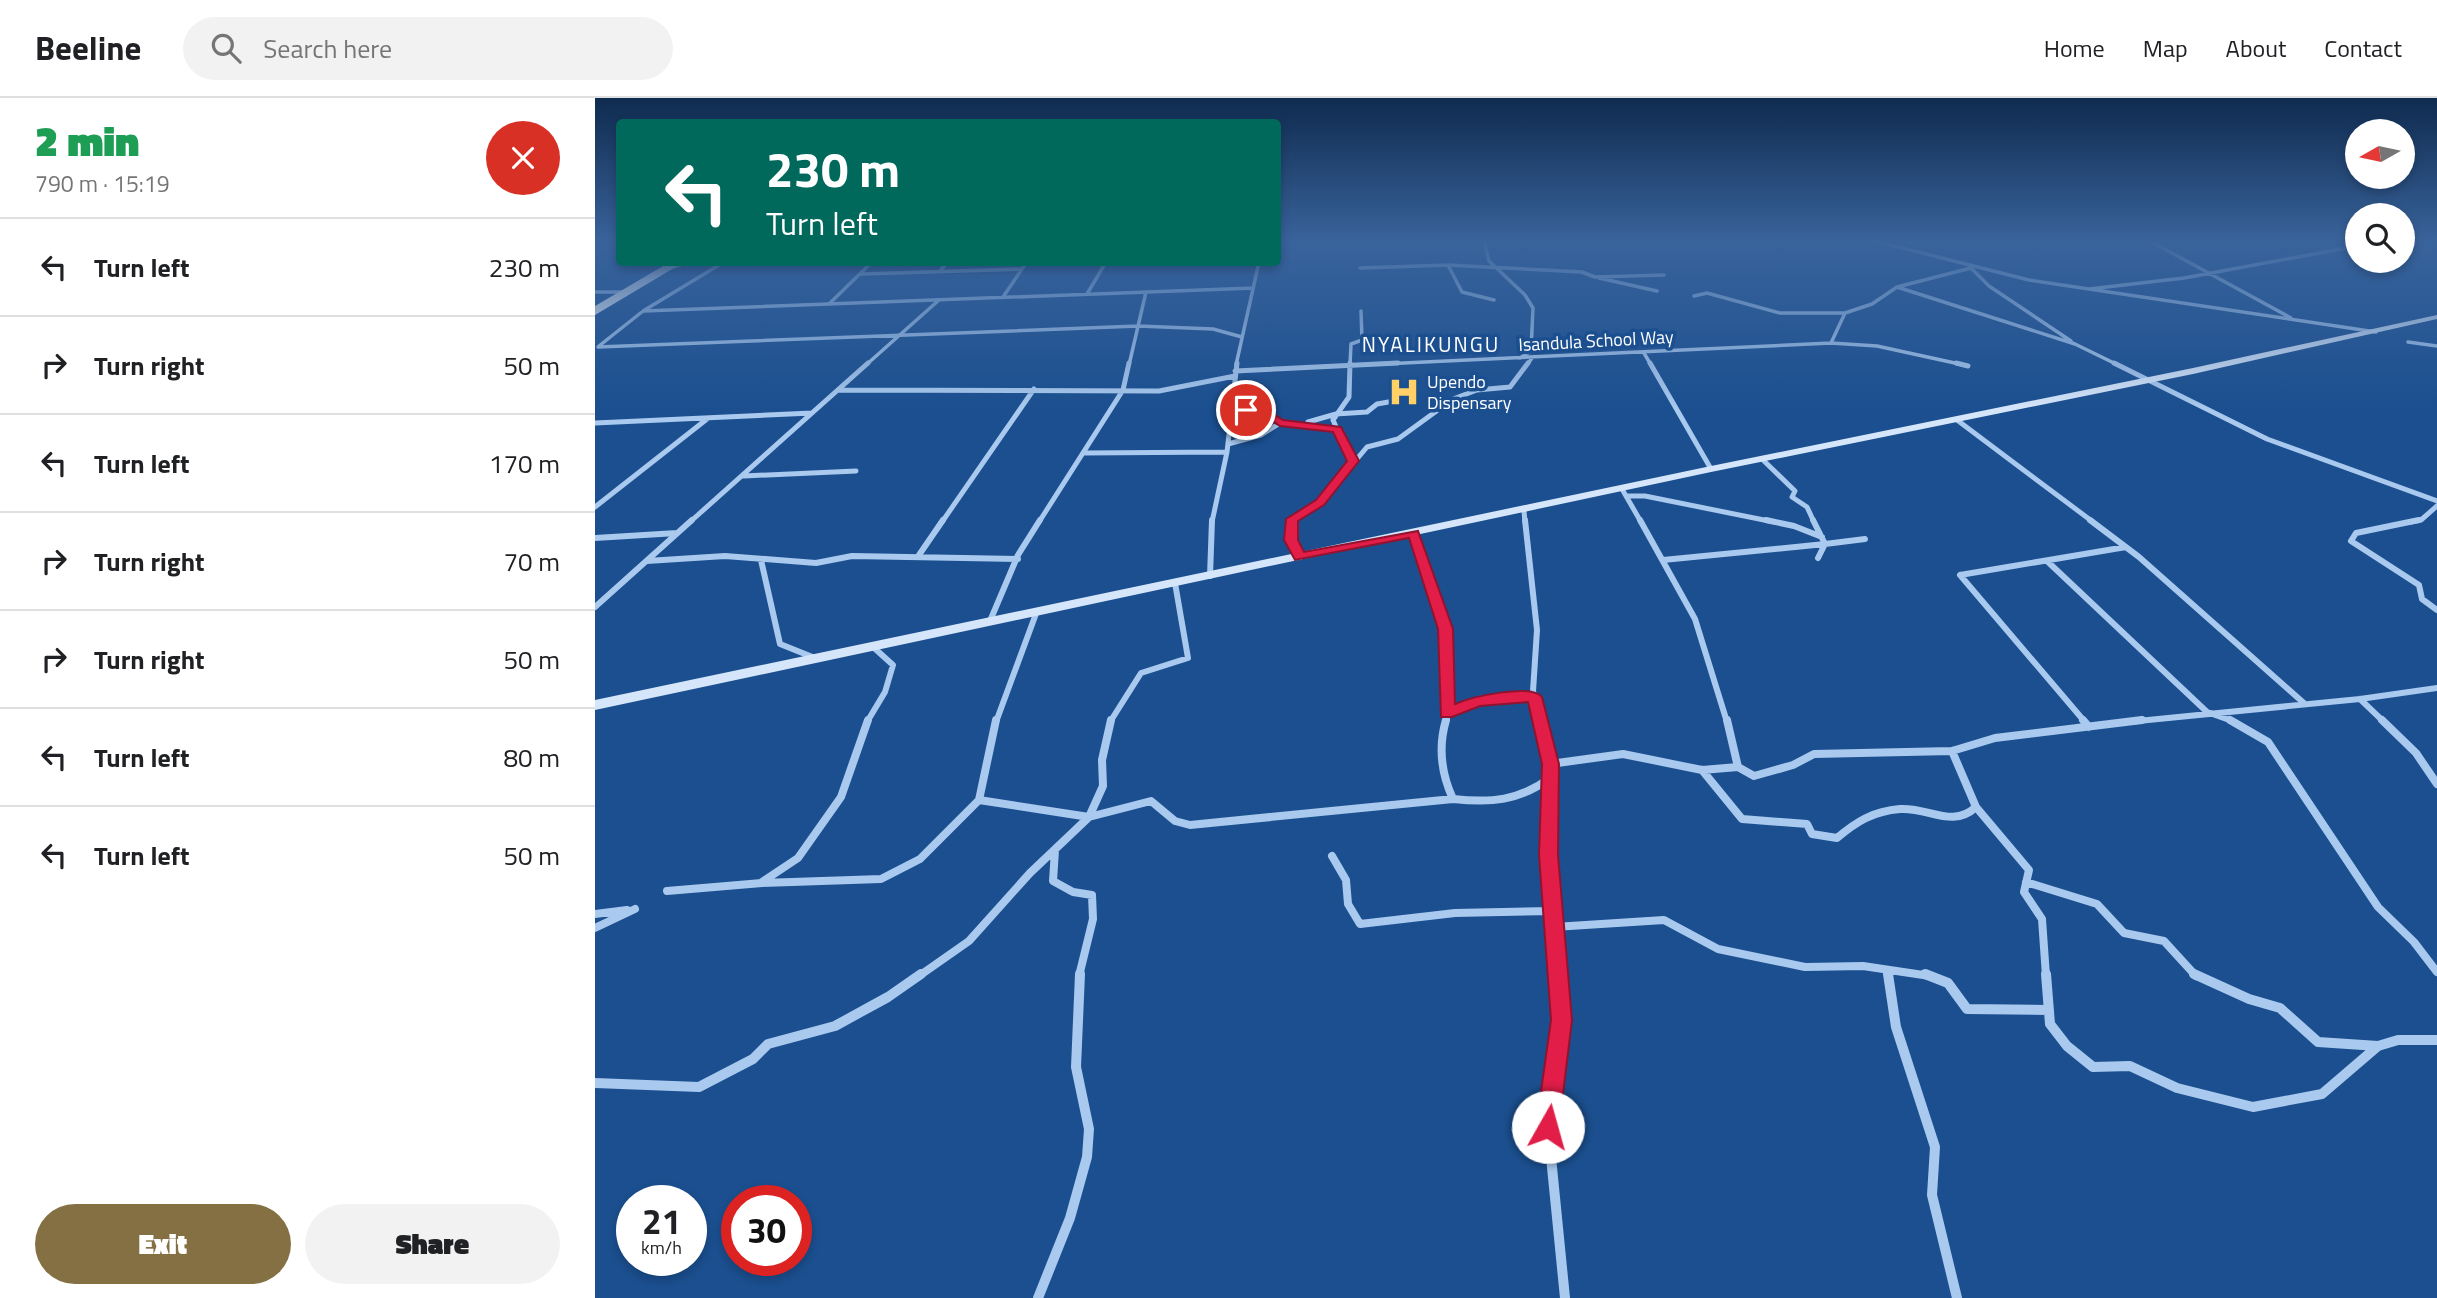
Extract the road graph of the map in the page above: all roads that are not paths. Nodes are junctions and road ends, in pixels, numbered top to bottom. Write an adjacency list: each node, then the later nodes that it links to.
1 (619, 297): 18 (highway)
2 (666, 297): 19 (street)
3 (836, 297): 17 (street)
4 (1003, 297): 15 (street)
5 (1145, 297): 24 (street)
6 (1251, 297): 27 (street)
7 (1481, 297): 16 (street)
8 (1524, 297): 35 (street)
9 (1722, 297): 21 (street)
10 (1882, 297): 21 (street)
11 (1928, 297): 30 (street)
12 (2005, 297): 30 (street)
13 (2135, 297): 23 (street)
14 (2254, 297): 23 (street)
15 (939, 300): 17 (street); 26 (street)
16 (1494, 300)
17 (829, 304): 19 (street)
18 (595, 311)
19 (643, 311): 32 (street)
20 (1361, 311): 36 (street)
21 (1845, 313): 29 (street)
22 (2437, 317): 25 (main road)
23 (2294, 319): 25 (street)
24 (1138, 326): 26 (street); 27 (street); 42 (street)
25 (2376, 332): 39 (main road)
26 (897, 335): 32 (street); 41 (street)
27 (1243, 337): 38 (street)
28 (2408, 342): 31 (street)
29 (1832, 343): 33 (street, Isandula School Way); 37 (street, Isandula School Way)
30 (2075, 344): 39 (street)
31 (2437, 346)
32 (596, 348)
33 (1644, 353): 34 (street, Isandula School Way); 58 (street)
34 (1532, 358): 35 (street, Isandula School Way); 57 (street)
35 (1519, 359): 36 (street, Isandula School Way)
36 (1348, 366): 38 (street, Isandula School Way); 46 (street)
37 (1968, 366)
38 (1235, 373): 42 (street, Isandula School Way); 44 (street)
39 (2150, 380): 48 (main road); 62 (street)
40 (1034, 389): 41 (street, Isandula School Way); 42 (street, Isandula School Way); 71 (street)
41 (837, 390): 45 (street)
42 (1123, 390): 55 (street)
43 (1394, 401): 46 (street)
44 (1231, 411): 50 (street); 53 (street)
45 (813, 413): 47 (street); 60 (street)
46 (1336, 414): 51 (street); 52 (street)
47 (708, 418): 49 (street); 63 (street)
48 (1957, 420): 56 (main road); 70 (street)
49 (595, 423)
50 (1280, 423): 51 (street); 53 (street)
51 (1304, 424): 52 (street)
52 (1337, 429): 57 (street)
53 (1228, 444): 54 (street)
54 (1227, 452): 55 (street); 79 (street)
55 (1084, 453): 74 (street)
56 (1762, 459): 58 (main road); 69 (street)
57 (1353, 461): 72 (street)
58 (1711, 469): 61 (main road)
59 (856, 471): 60 (street)
60 (743, 476): 65 (street)
61 (1624, 492): 64 (main road); 69 (street); 76 (street)
62 (2437, 504): 82 (street)
63 (595, 507)
64 (1524, 511): 66 (main road); 88 (street)
65 (677, 533): 67 (street); 77 (street)
66 (1414, 533): 72 (main road); 93 (street)
67 (595, 538)
68 (1865, 539): 69 (street)
69 (1823, 540): 73 (street); 76 (street)
70 (2126, 547): 78 (street); 90 (street)
71 (919, 555): 74 (street); 75 (street)
72 (1300, 557): 79 (main road)
73 (1818, 558)
74 (1017, 559): 84 (street)
75 (761, 560): 77 (street); 86 (street)
76 (1663, 560): 97 (street)
77 (646, 561): 81 (street)
78 (2047, 561): 92 (street); 94 (street)
79 (1210, 576): 80 (main road)
80 (1175, 583): 83 (main road); 104 (street)
81 (595, 606)
82 (2437, 610)
83 (1037, 611): 84 (main road); 102 (street)
84 (991, 621): 85 (main road)
85 (872, 646): 86 (main road); 108 (street)
86 (815, 658): 91 (main road)
87 (2437, 688): 89 (street)
88 (1534, 697): 93 (street); 96 (street)
89 (2360, 699): 90 (street); 100 (street)
90 (2305, 704): 92 (street)
91 (595, 705)
92 (2207, 712): 94 (street); 115 (street)
93 (1447, 713): 101 (street)
94 (2089, 727): 95 (street)
95 (1952, 751): 97 (street); 103 (street)
96 (1550, 764): 98 (street); 99 (street)
97 (1738, 767): 98 (street)
98 (1702, 770): 103 (street)
99 (1550, 778): 101 (street); 110 (street)
100 (2437, 784)
101 (1453, 799): 104 (street)
102 (979, 800): 104 (street); 108 (street)
103 (1976, 807): 107 (street)
104 (1089, 817): 105 (street)
105 (1056, 849): 119 (street); 120 (street)
106 (1332, 856): 110 (street)
107 (2027, 882): 116 (street); 118 (street)
108 (762, 883): 109 (street)
109 (667, 891)
110 (1552, 911): 112 (street)
111 (595, 914): 113 (street)
112 (1554, 927): 114 (street); 121 (street)
113 (595, 928)
114 (1888, 972): 116 (street); 122 (street)
115 (2437, 972)
116 (2049, 1010): 118 (street)
117 (2437, 1040): 118 (street)
118 (2378, 1046)
119 (595, 1083)
120 (1038, 1298)
121 (1565, 1298)
122 (1957, 1298)

